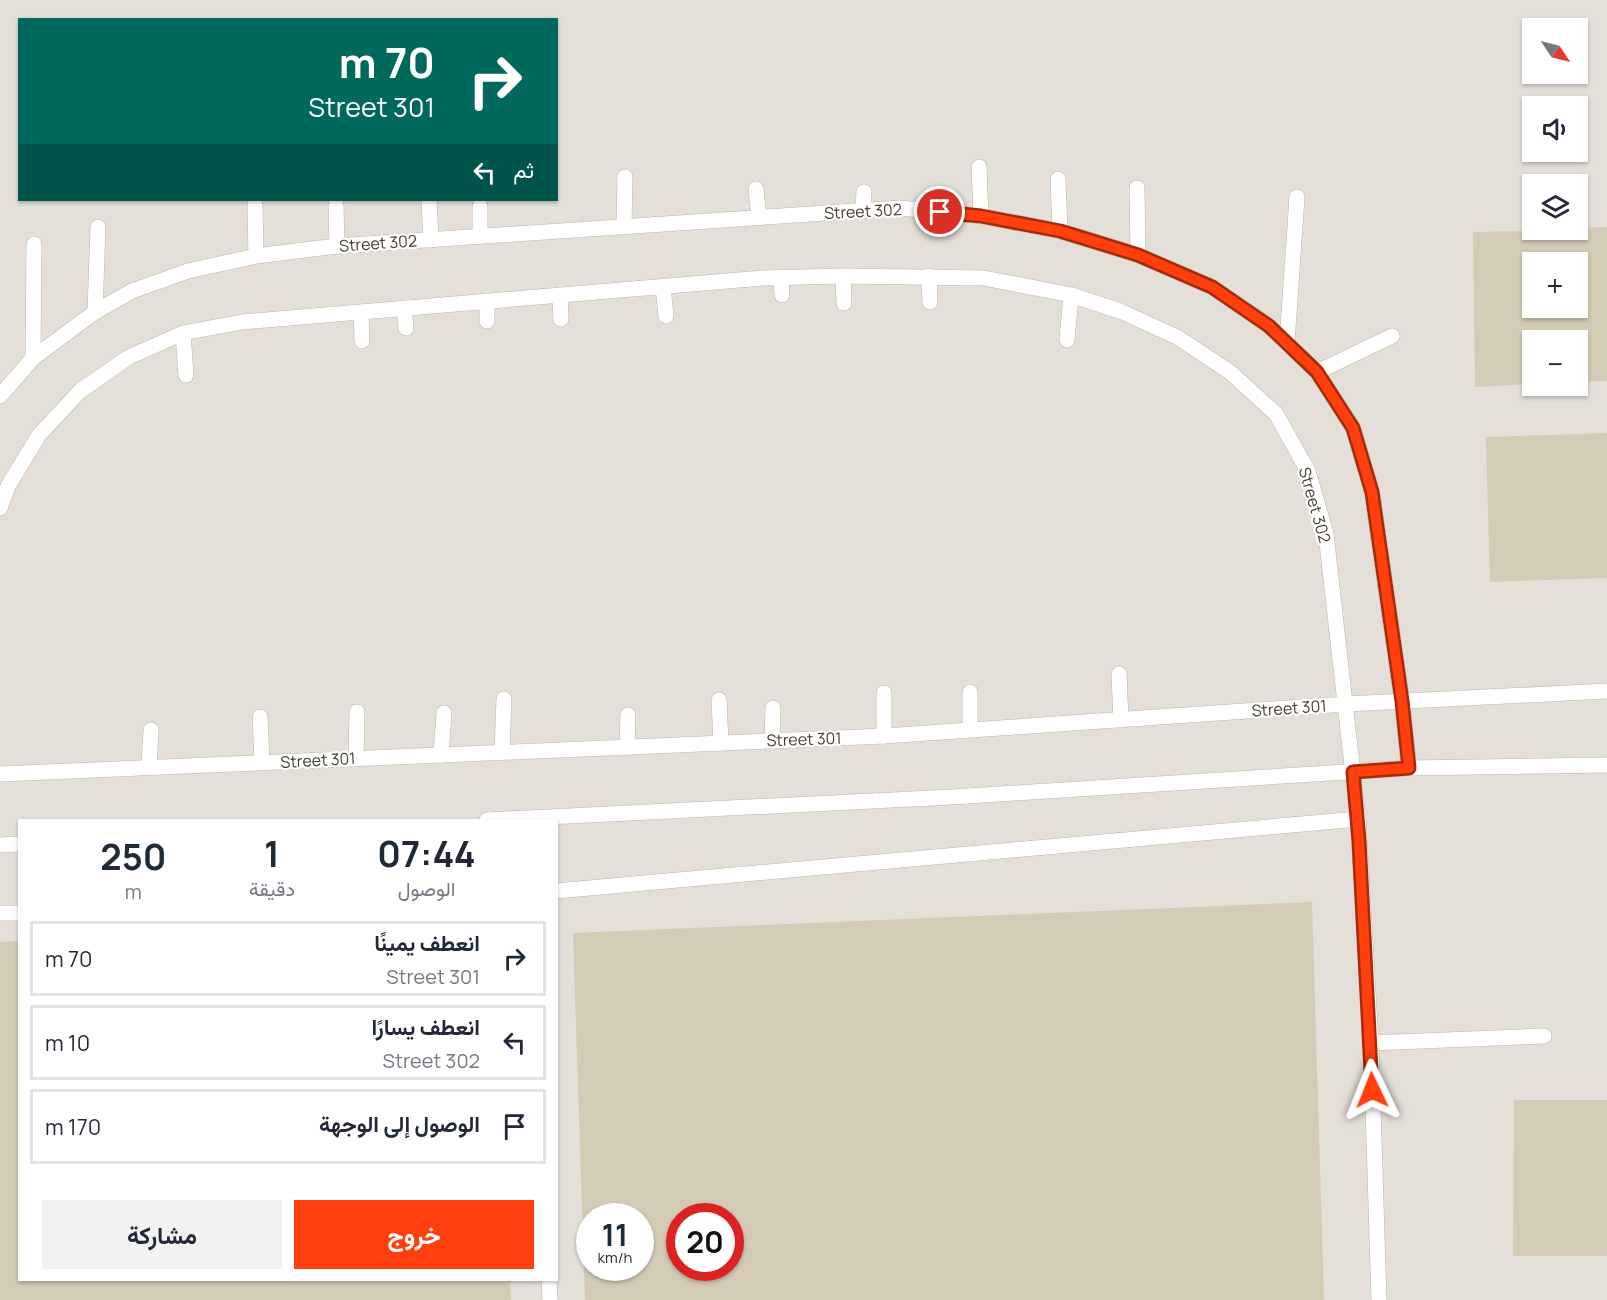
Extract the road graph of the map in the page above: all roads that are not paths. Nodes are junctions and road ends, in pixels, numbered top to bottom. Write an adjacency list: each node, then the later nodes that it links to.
1 (979, 167): 13 (lane)
2 (625, 177): 15 (lane)
3 (1058, 179): 17 (lane)
4 (1137, 188): 22 (lane)
5 (756, 189): 14 (lane)
6 (864, 192): 12 (lane)
7 (1297, 197): 45 (lane)
8 (429, 201): 19 (lane)
9 (336, 205): 21 (lane)
10 (255, 206): 23 (lane)
11 (480, 206): 18 (lane)
12 (863, 211): 13 (lane, Street 302); 14 (lane, Street 302)
13 (981, 216): 17 (lane, Street 302)
14 (759, 217): 15 (lane, Street 302)
15 (624, 226): 18 (lane, Street 302)
16 (98, 227): 35 (lane)
17 (1060, 231): 22 (lane, Street 302)
18 (480, 236): 19 (lane, Street 302)
19 (431, 240): 21 (lane, Street 302)
20 (34, 244): 46 (lane)
21 (337, 246): 23 (lane, Street 302)
22 (1138, 255): 45 (lane, Street 302)
23 (256, 256): 35 (lane, Street 302)
24 (843, 276): 25 (lane, Street 302); 26 (lane, Street 302); 33 (lane)
25 (929, 276): 30 (lane, Street 302); 32 (lane)
26 (781, 278): 27 (lane, Street 302); 29 (lane)
27 (663, 287): 28 (lane, Street 302); 37 (lane)
28 (560, 295): 31 (lane, Street 302); 38 (lane)
29 (782, 295)
30 (1071, 295): 43 (lane); 58 (lane, Street 302)
31 (487, 301): 34 (lane, Street 302); 39 (lane)
32 (930, 302)
33 (844, 303)
34 (404, 308): 36 (lane, Street 302); 40 (lane)
35 (95, 312): 46 (lane, Street 302)
36 (361, 312): 41 (lane, Street 302); 44 (lane)
37 (666, 316)
38 (561, 319)
39 (487, 321)
40 (406, 328)
41 (183, 333): 48 (lane); 50 (lane, Street 302)
42 (1392, 336): 47 (lane)
43 (1067, 340)
44 (362, 341)
45 (1287, 343): 47 (lane, Street 302)
46 (33, 358): 49 (lane, Street 302)
47 (1317, 372): 57 (lane, Street 302)
48 (186, 375)
49 (0, 396)
50 (0, 508)
51 (1119, 674): 64 (lane)
52 (1607, 691): 57 (lane, Street 301)
53 (970, 692): 66 (lane)
54 (884, 693): 67 (lane)
55 (504, 699): 71 (lane)
56 (719, 700): 69 (lane)
57 (1402, 701): 58 (lane, Street 301); 77 (lane, Street 302)
58 (1346, 704): 64 (lane, Street 301); 78 (lane, Street 302)
59 (773, 708): 68 (lane)
60 (357, 712): 73 (lane)
61 (444, 713): 72 (lane)
62 (628, 715): 70 (lane)
63 (260, 717): 74 (lane)
64 (1121, 720): 66 (lane, Street 301)
65 (151, 730): 76 (lane)
66 (970, 730): 67 (lane, Street 301)
67 (884, 736): 68 (lane, Street 301)
68 (772, 740): 69 (lane, Street 301)
69 (721, 743): 70 (lane, Street 301)
70 (627, 747): 71 (lane, Street 301)
71 (502, 752): 72 (lane, Street 301)
72 (441, 755): 73 (lane, Street 301)
73 (356, 759): 74 (lane, Street 301)
74 (262, 763): 76 (lane, Street 301)
75 (1607, 765): 77 (lane)
76 (149, 768): 79 (lane, Street 301)
77 (1409, 768): 78 (lane)
78 (1353, 772): 80 (lane); 81 (lane, Street 302)
79 (0, 774)
80 (507, 819)
81 (1358, 819): 84 (lane); 88 (lane, Street 302)
82 (18, 844): 83 (lane)
83 (0, 845)
84 (558, 891)
85 (18, 913): 86 (lane)
86 (0, 914)
87 (1544, 1036): 88 (lane)
88 (1371, 1043): 91 (lane, Street 302)
89 (549, 1281): 90 (lane)
90 (550, 1300)
91 (1379, 1300)

